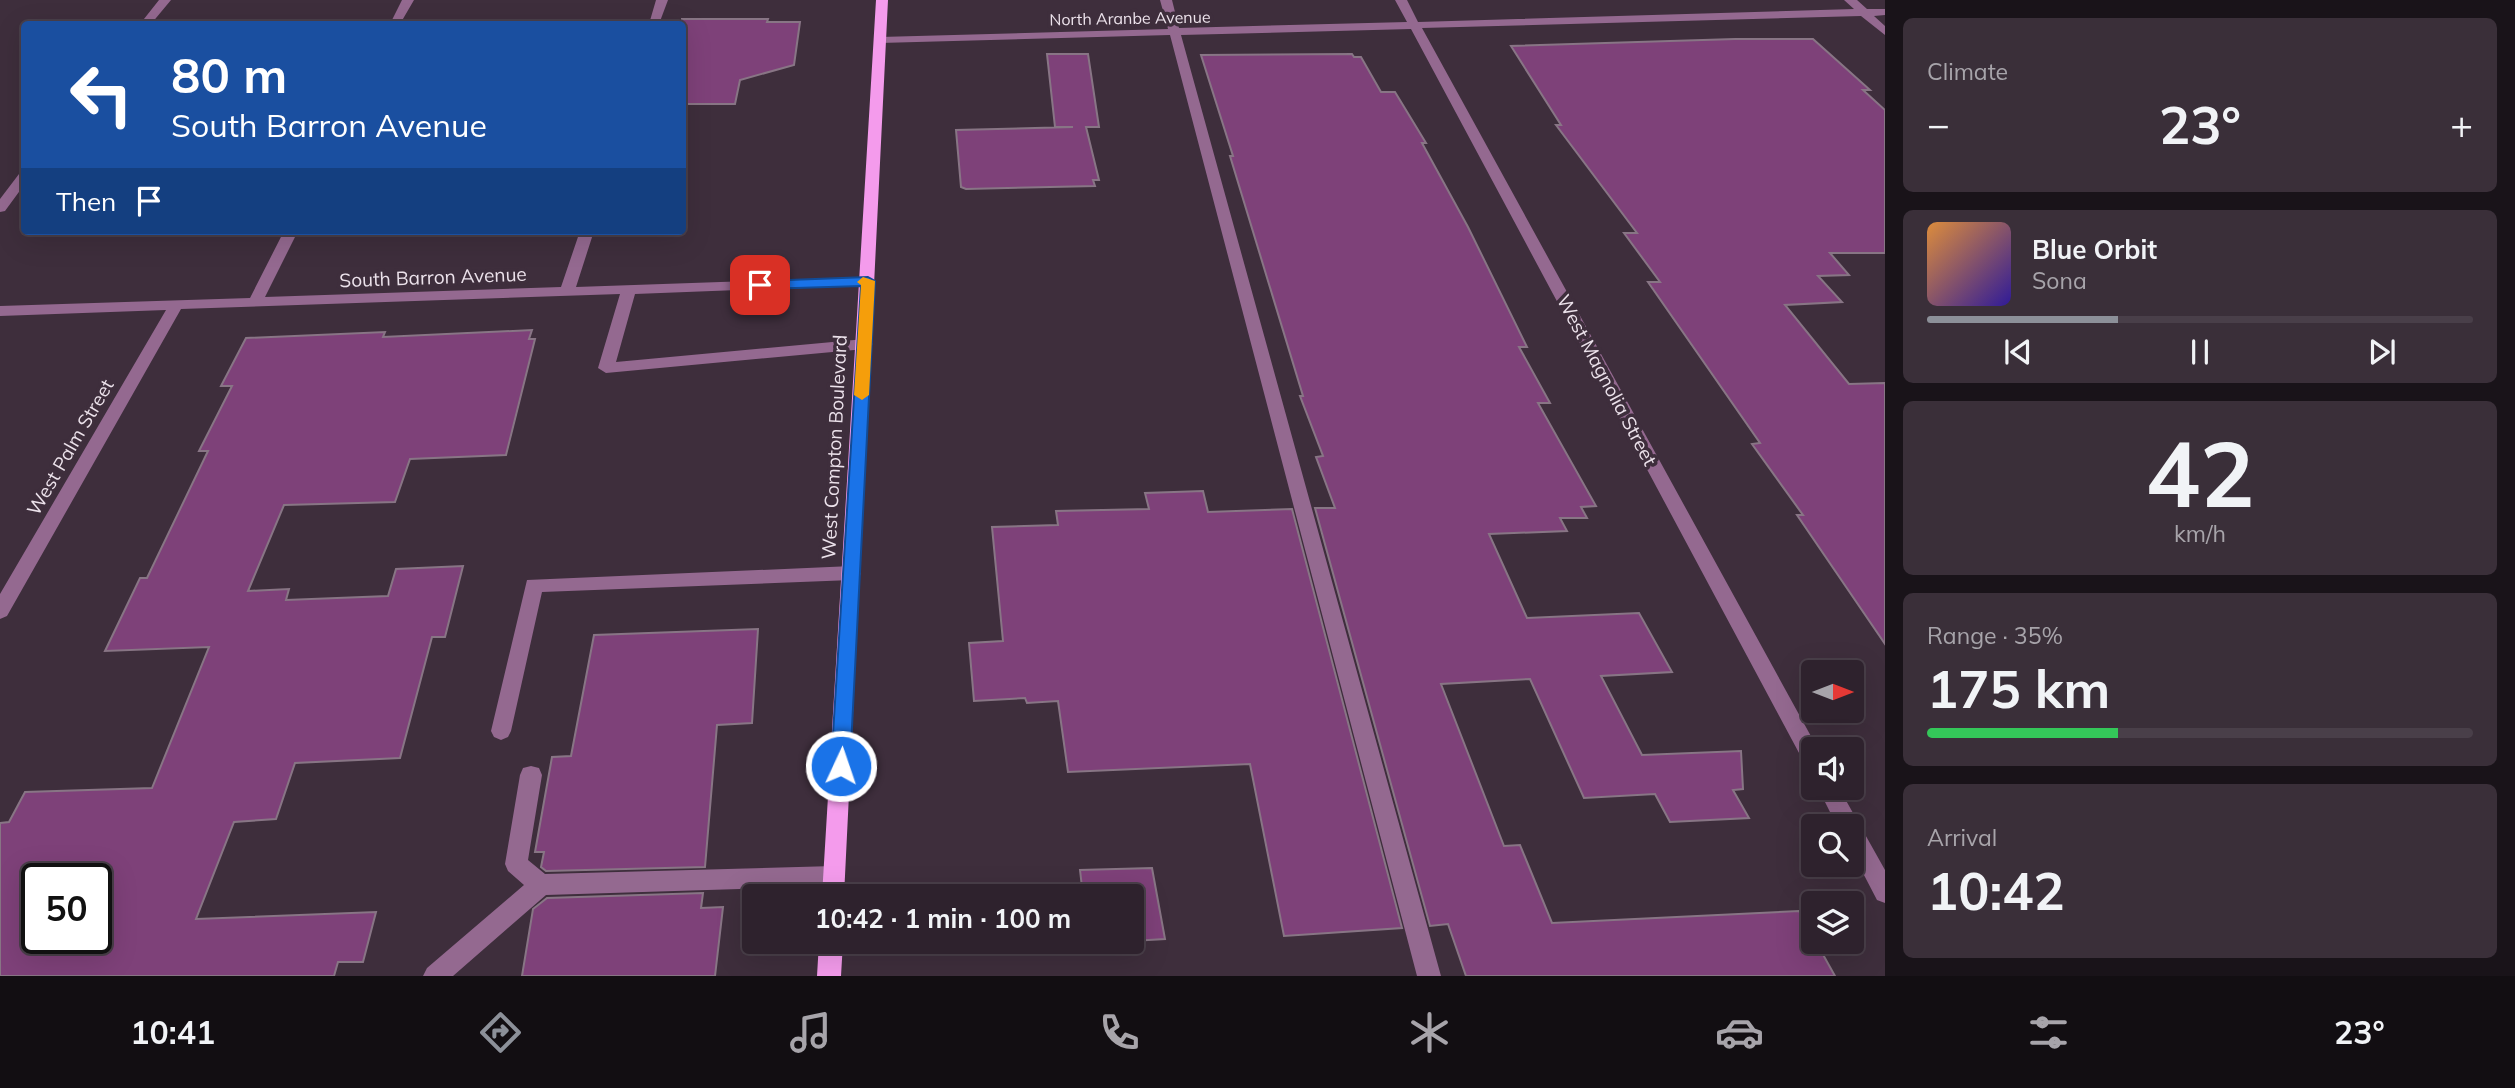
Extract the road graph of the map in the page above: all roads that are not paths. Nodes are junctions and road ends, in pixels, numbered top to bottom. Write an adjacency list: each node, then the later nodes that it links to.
1 (165, 0): 10 (street)
2 (408, 0): 11 (street)
3 (662, 0): 12 (street)
4 (882, 0): 16 (main road, West Compton Boulevard)
5 (1166, 0): 14 (street)
6 (1401, 0): 13 (street, West Magnolia Street)
7 (1850, 0): 8 (street)
8 (1864, 12): 9 (street, North Aranbe Avenue); 13 (street, North Aranbe Avenue); 15 (street)
9 (1885, 12)
10 (148, 21)
11 (397, 21)
12 (655, 21)
13 (1415, 26): 14 (street, North Aranbe Avenue); 31 (street, West Magnolia Street)
14 (1174, 32): 16 (street, North Aranbe Avenue); 41 (street)
15 (1885, 32)
16 (880, 40): 21 (main road, West Compton Boulevard)
17 (21, 181): 18 (street)
18 (0, 208)
19 (289, 235): 24 (street)
20 (586, 235): 23 (street)
21 (868, 281): 22 (street, South Barron Avenue); 27 (main road, West Compton Boulevard)
22 (629, 289): 23 (street, South Barron Avenue); 27 (street)
23 (567, 292): 24 (street, South Barron Avenue)
24 (255, 302): 25 (street, South Barron Avenue)
25 (176, 305): 26 (street, South Barron Avenue); 29 (street, West Palm Street)
26 (0, 311)
27 (865, 344): 28 (main road, West Compton Boulevard)
28 (852, 573): 30 (street); 34 (main road, West Compton Boulevard)
29 (0, 611)
30 (501, 731)
31 (1801, 738)
32 (531, 775): 35 (street)
33 (1864, 854): 37 (street)
34 (834, 884)
35 (541, 885): 36 (street); 39 (street)
36 (742, 886)
37 (1885, 892)
38 (830, 954): 40 (main road)
39 (435, 976)
40 (829, 976)
41 (1429, 976)

